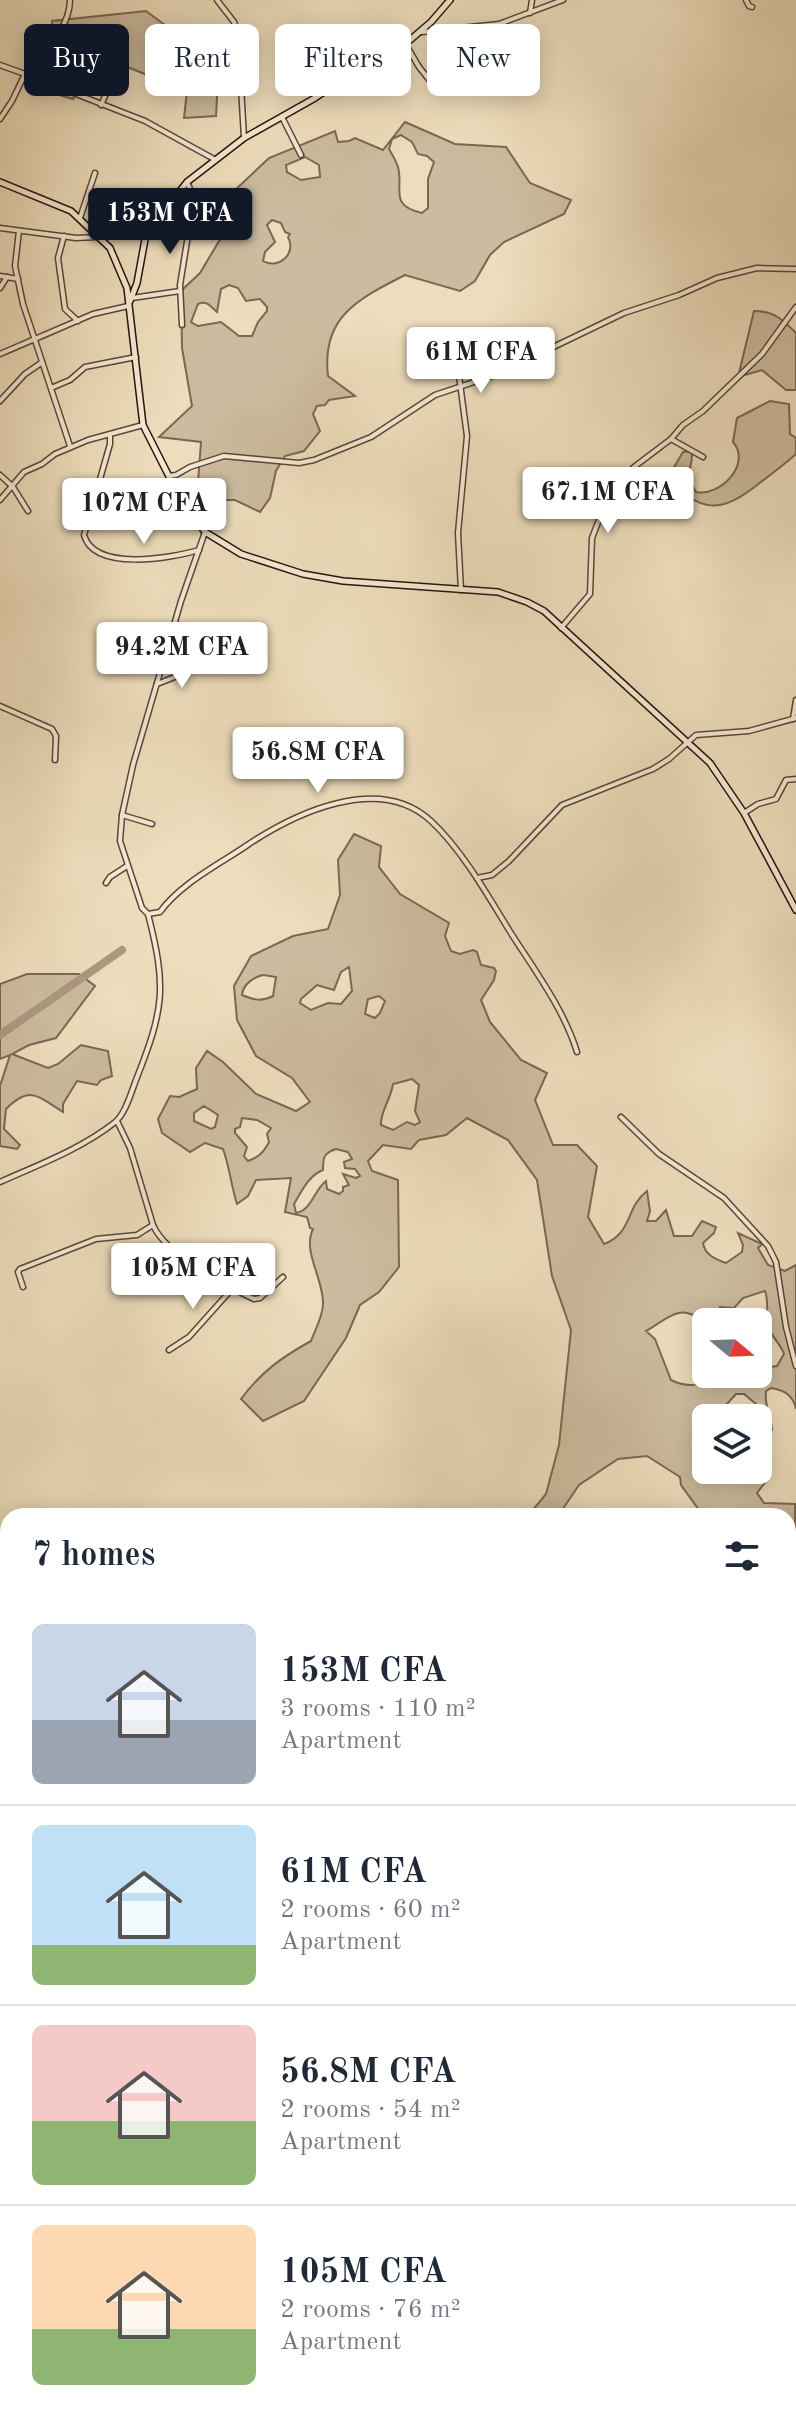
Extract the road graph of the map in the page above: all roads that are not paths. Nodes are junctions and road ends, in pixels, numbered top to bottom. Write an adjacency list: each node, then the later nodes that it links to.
1 (70, 0): 9 (street)
2 (217, 0): 23 (street)
3 (450, 0): 10 (main road)
4 (532, 0): 8 (street)
5 (563, 0): 8 (street)
6 (746, 0): 7 (street)
7 (752, 7)
8 (530, 13): 10 (street)
9 (63, 24)
10 (420, 32): 11 (main road)
11 (411, 38)
12 (411, 53): 16 (street)
13 (0, 65): 14 (street)
14 (24, 74)
15 (24, 76): 22 (street)
16 (427, 77)
17 (77, 96): 20 (street)
18 (105, 96): 20 (street)
19 (315, 96): 21 (main road)
20 (100, 106): 25 (street)
21 (282, 117): 23 (main road); 24 (street)
22 (0, 119)
23 (244, 138): 25 (main road)
24 (301, 155)
25 (214, 159): 28 (main road)
26 (95, 173): 29 (street)
27 (0, 182): 29 (main road)
28 (187, 182): 39 (street); 40 (main road)
29 (80, 218): 33 (main road)
30 (0, 228): 31 (street)
31 (19, 231): 32 (street); 37 (street)
32 (64, 236): 33 (street); 42 (street)
33 (100, 237): 40 (main road)
34 (796, 269): 49 (street)
35 (0, 276): 36 (street)
36 (7, 277): 37 (street); 38 (street)
37 (18, 279): 44 (street)
38 (0, 288)
39 (180, 291): 40 (street); 43 (street)
40 (131, 302): 42 (street); 47 (main road)
41 (796, 307): 54 (street)
42 (78, 321): 44 (street)
43 (182, 325)
44 (35, 338): 46 (street); 48 (street)
45 (454, 338): 49 (street)
46 (0, 354)
47 (136, 357): 50 (street); 52 (main road)
48 (41, 363): 50 (street); 51 (street)
49 (462, 384): 58 (street); 64 (street)
50 (51, 388): 55 (street)
51 (0, 401)
52 (143, 425): 53 (street); 58 (main road)
53 (110, 435): 55 (street); 63 (street)
54 (671, 439): 56 (street); 65 (street)
55 (70, 446): 59 (street)
56 (703, 457)
57 (0, 475): 59 (street)
58 (169, 476): 62 (main road)
59 (13, 487): 60 (street); 61 (street)
60 (0, 500)
61 (28, 511)
62 (205, 532): 63 (street); 64 (main road)
63 (199, 550): 67 (street)
64 (462, 590): 65 (main road)
65 (561, 628): 71 (main road)
66 (195, 669): 67 (street)
67 (157, 684): 75 (street)
68 (796, 700): 70 (street)
69 (0, 706): 72 (street)
70 (794, 719): 71 (street)
71 (688, 740): 74 (main road); 78 (street)
72 (55, 760)
73 (796, 779): 74 (street)
74 (744, 813): 80 (main road)
75 (122, 815): 76 (street); 77 (street)
76 (152, 824)
77 (127, 866): 79 (street); 81 (street)
78 (477, 878): 81 (street); 82 (street)
79 (106, 883)
80 (796, 910)
81 (148, 914): 84 (street)
82 (577, 1052)
83 (621, 1117): 91 (street)
84 (117, 1121): 85 (street); 86 (street)
85 (0, 1182)
86 (153, 1225): 88 (street); 89 (street)
87 (283, 1277): 89 (street)
88 (23, 1287)
89 (232, 1289): 90 (street)
90 (169, 1350)
91 (796, 1366)

